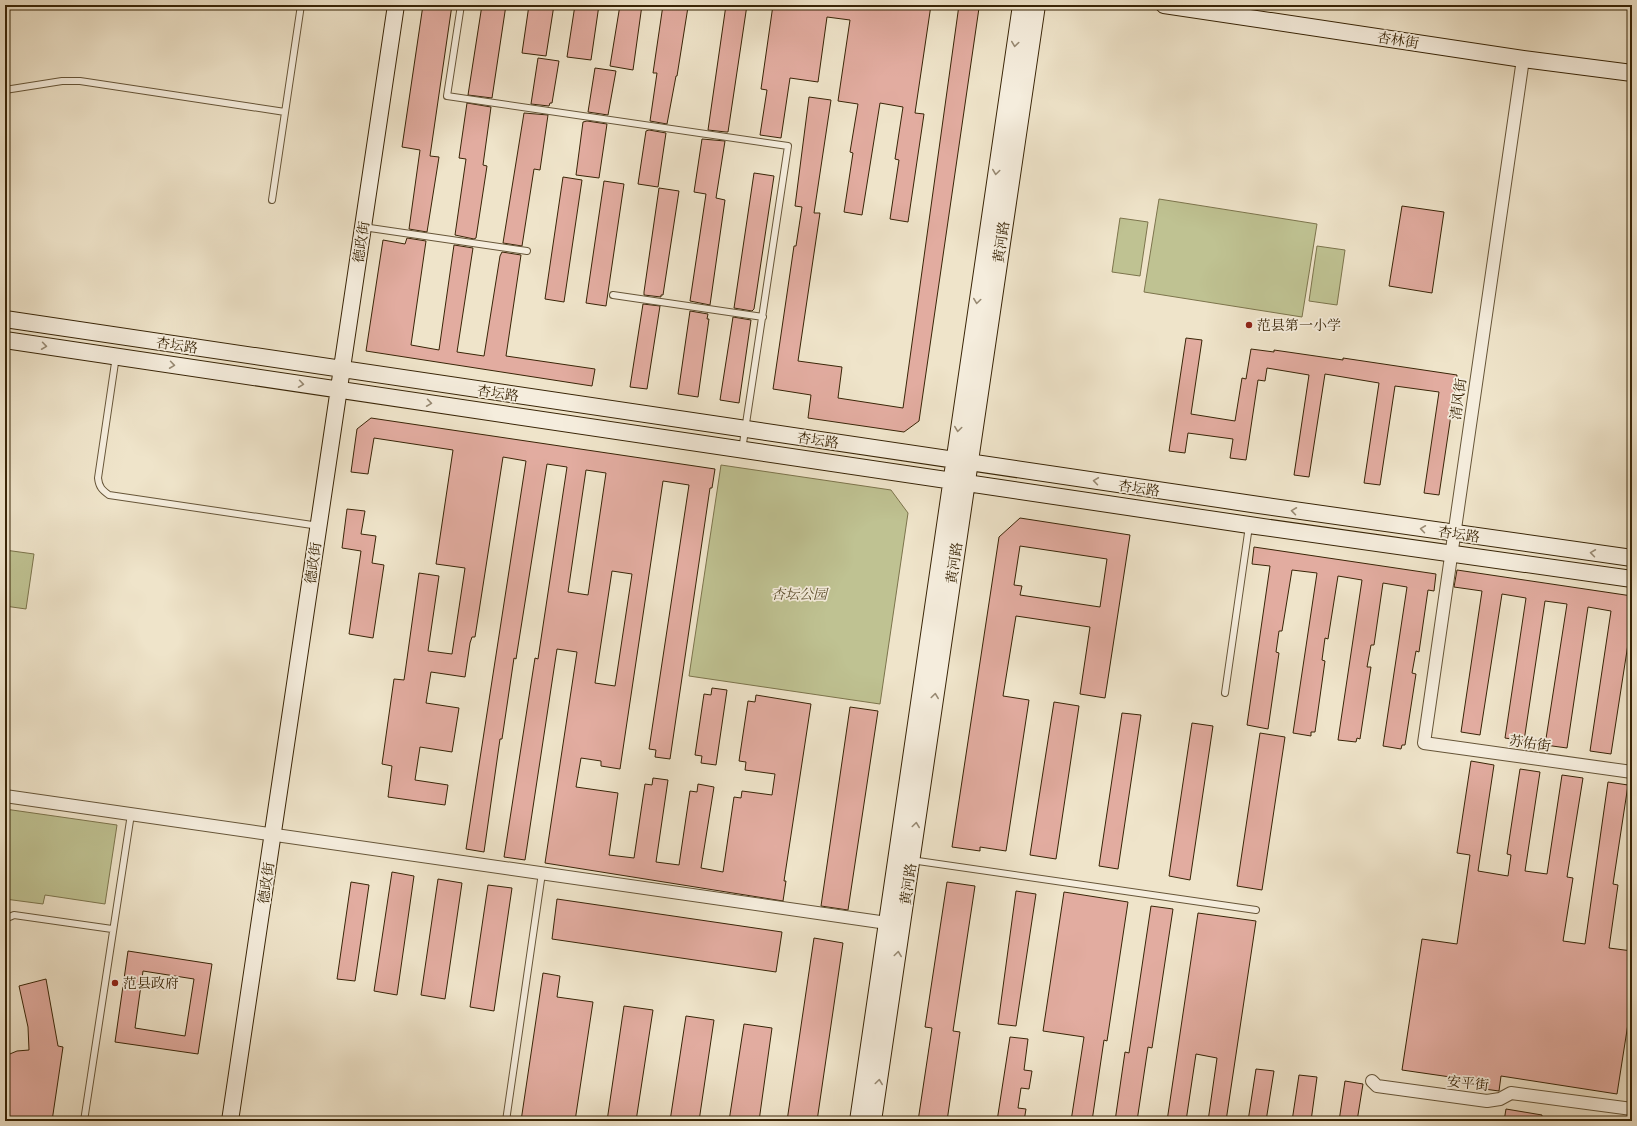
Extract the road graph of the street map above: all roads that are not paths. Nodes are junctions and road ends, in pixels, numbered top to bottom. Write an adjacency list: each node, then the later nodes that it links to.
1 (301, 5): 10 (lane)
2 (396, 5): 12 (street, 德政街)
3 (461, 5): 15 (lane)
4 (1021, 5): 23 (street, 黄河路, one-way to 23)
5 (1037, 5): 23 (street, 黄河路)
6 (1164, 5): 7 (street, 杏林街)
7 (1523, 59): 8 (street, 杏林街); 27 (street, 清风街)
8 (1632, 73)
9 (5, 90): 10 (lane)
10 (285, 112): 11 (lane)
11 (272, 200)
12 (363, 227): 13 (lane); 19 (street, 德政街)
13 (527, 251)
14 (613, 295): 15 (lane)
15 (763, 317): 21 (lane)
16 (5, 319): 19 (street, 杏坛路)
17 (5, 340): 18 (street, 杏坛路, one-way to 18)
18 (116, 356): 20 (street, 杏坛路, one-way to 20); 26 (lane)
19 (341, 369): 20 (street, 德政街); 21 (street, 杏坛路)
20 (338, 390): 22 (street, 杏坛路, one-way to 22); 26 (street, 德政街)
21 (745, 429): 22 (lane); 23 (street, 杏坛路)
22 (742, 450): 24 (street, 杏坛路)
23 (961, 461): 24 (street, 黄河路); 27 (street, 杏坛路, one-way to 23)
24 (958, 482): 25 (street, 杏坛路); 37 (street, 黄河路, one-way to 24); 41 (street, 黄河路)
25 (1249, 525): 28 (street, 杏坛路); 31 (lane)
26 (319, 526): 36 (street, 德政街)
27 (1453, 533): 28 (street, 清风街); 29 (street, 杏坛路, one-way to 27)
28 (1450, 553): 30 (street, 杏坛路); 32 (street, 清风街)
29 (1632, 558)
30 (1632, 579)
31 (1225, 693)
32 (1424, 743): 33 (street, 苏佑街)
33 (1632, 772)
34 (5, 796): 35 (street)
35 (132, 814): 36 (street); 42 (lane)
36 (273, 834): 38 (street); 46 (street, 德政街)
37 (911, 860): 39 (lane); 49 (street, 黄河路, one-way to 37)
38 (542, 873): 41 (street); 47 (lane)
39 (1256, 910)
40 (5, 919): 42 (lane)
41 (887, 923): 48 (street, 黄河路)
42 (112, 929): 45 (lane)
43 (1372, 1081): 44 (street, 安平街)
44 (1632, 1109)
45 (84, 1121)
46 (230, 1121)
47 (506, 1121)
48 (858, 1121)
49 (873, 1121)

